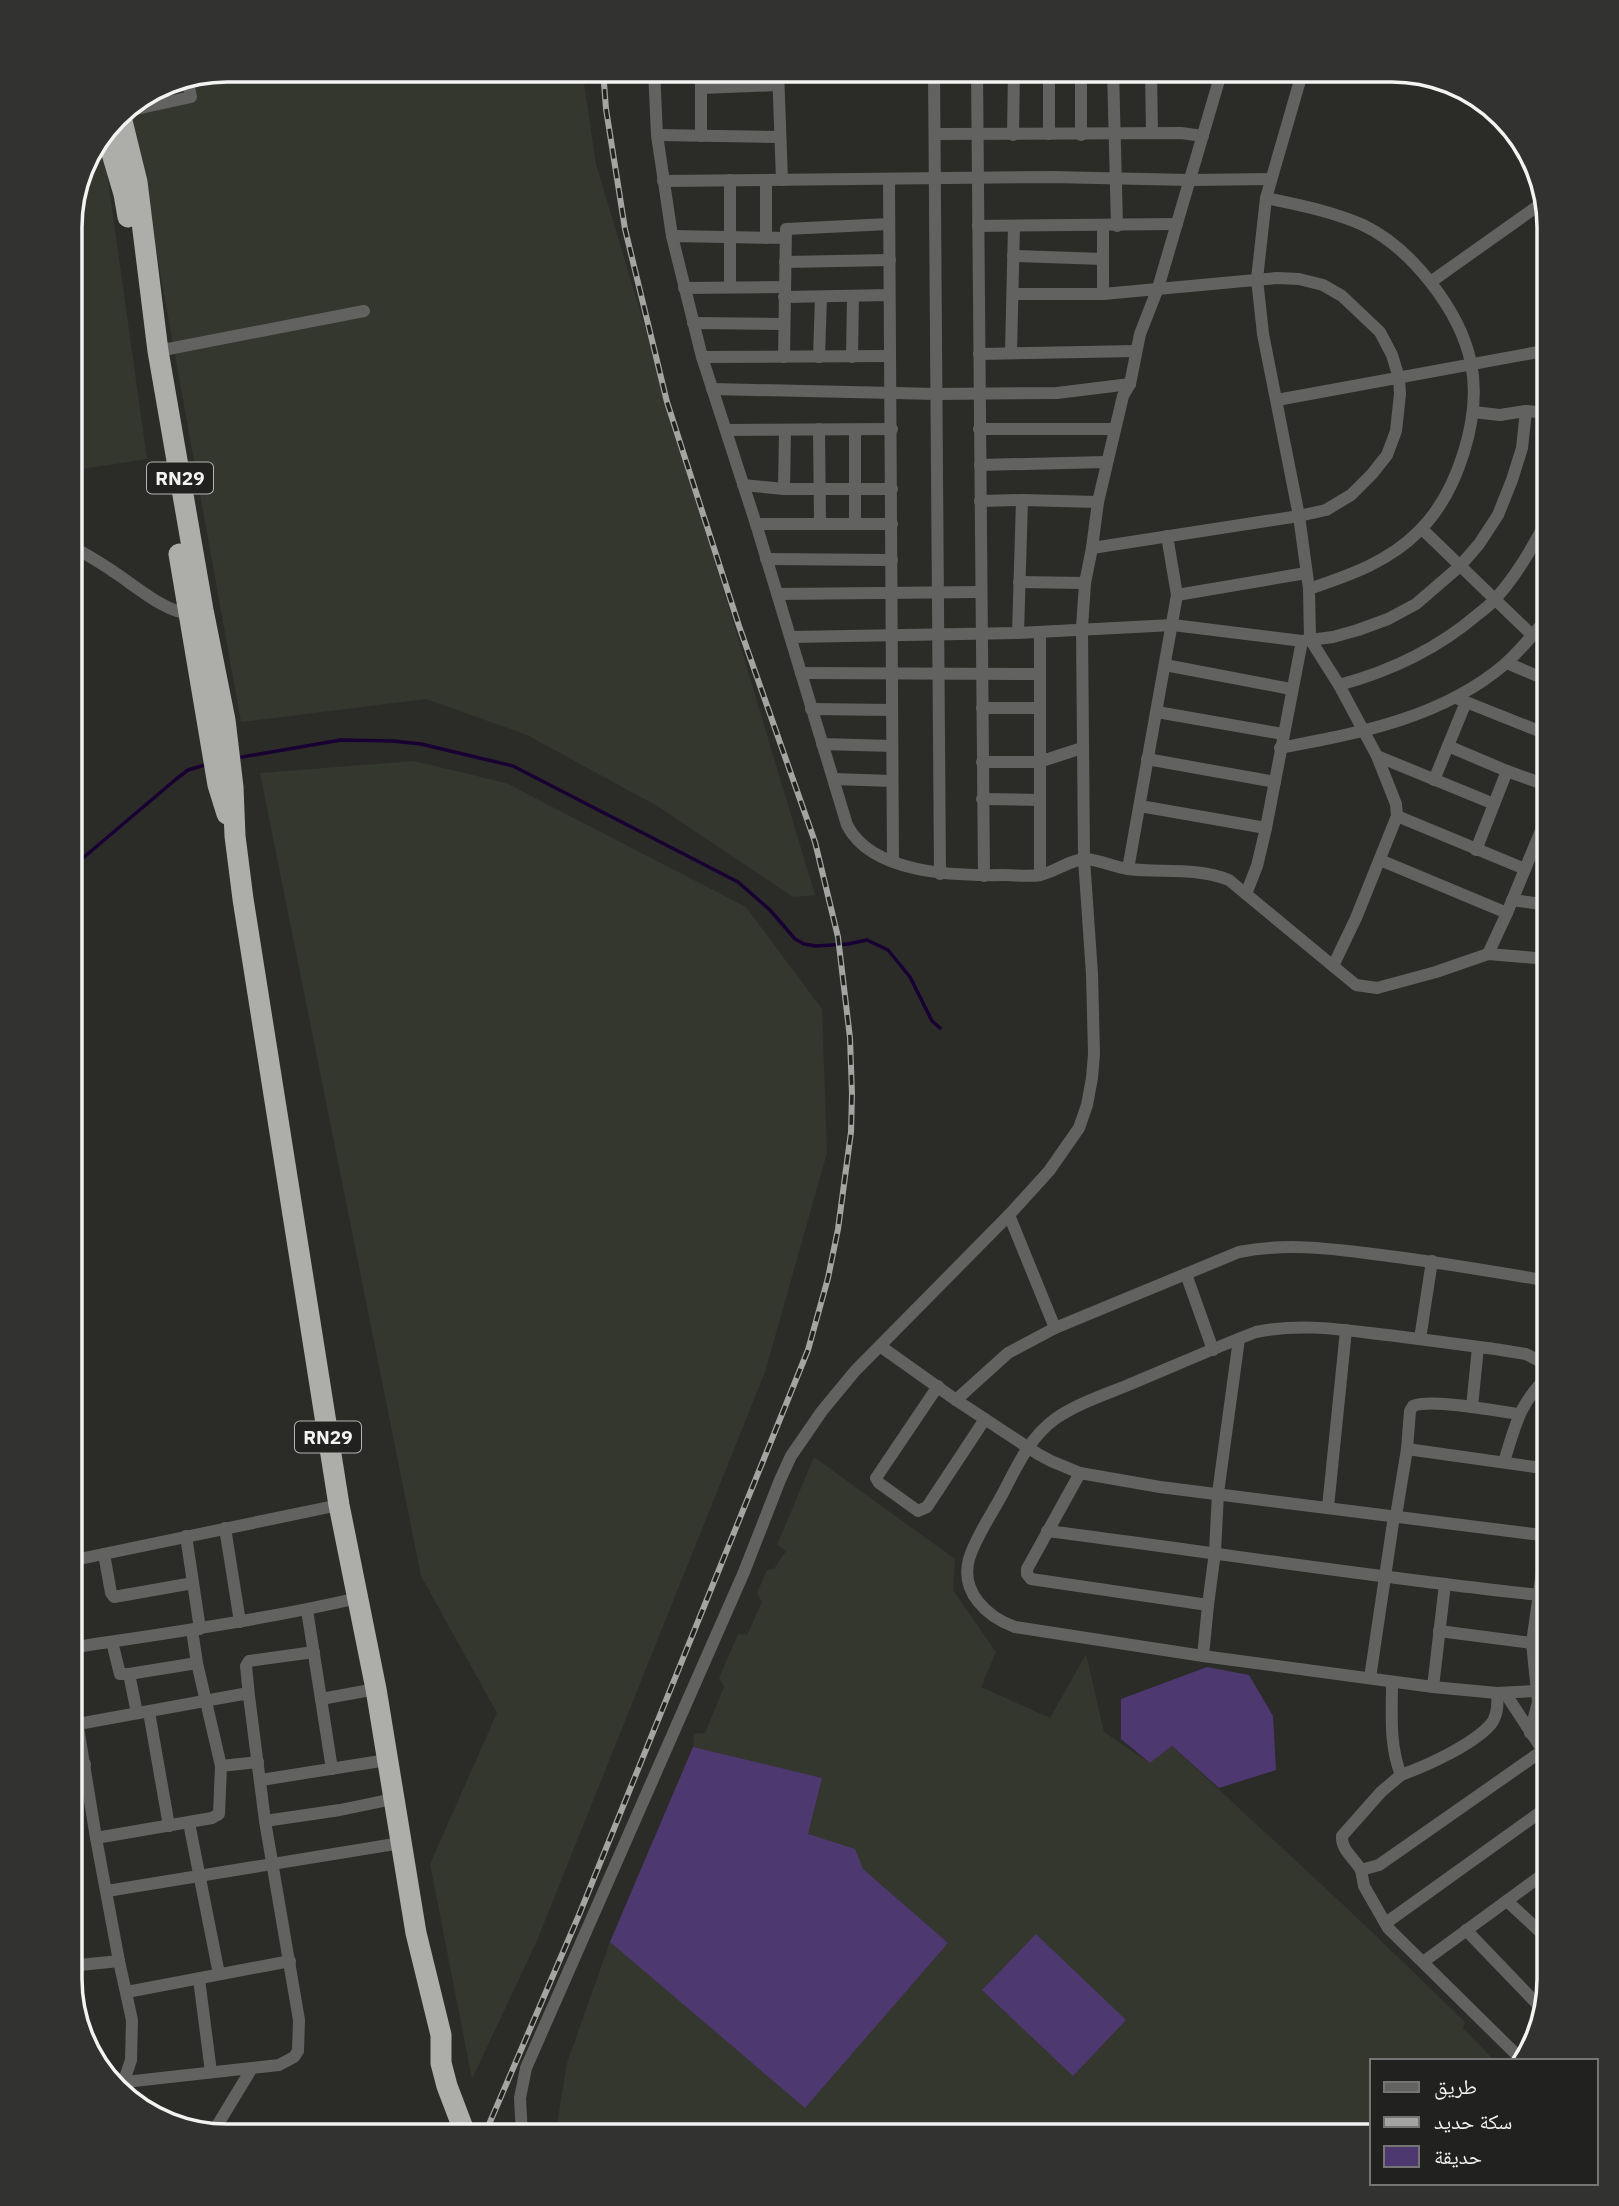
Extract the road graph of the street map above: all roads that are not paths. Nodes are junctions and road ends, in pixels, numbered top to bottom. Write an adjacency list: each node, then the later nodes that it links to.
1 (655, 83): 22 (street)
2 (701, 83): 14 (street)
3 (934, 83): 20 (street)
4 (977, 83): 26 (street)
5 (1014, 83): 23 (street)
6 (1049, 83): 21 (street)
7 (1081, 83): 24 (street)
8 (1112, 83): 18 (street)
9 (1152, 83): 19 (street)
10 (1218, 83): 27 (street)
11 (1301, 83): 32 (street)
12 (778, 85): 14 (street); 28 (street)
13 (189, 88): 15 (street)
14 (701, 88): 25 (street)
15 (150, 105)
16 (124, 126): 69 (highway, RN29)
17 (121, 129): 97 (highway, RN29)
18 (1114, 133): 19 (street); 24 (street); 31 (street)
19 (1152, 133): 27 (street)
20 (934, 134): 26 (street); 29 (street)
21 (1049, 134): 23 (street); 24 (street)
22 (657, 135): 25 (street); 37 (street)
23 (1013, 135): 26 (street)
24 (1081, 135)
25 (701, 136): 28 (street)
26 (978, 136): 30 (street)
27 (1203, 136): 36 (street)
28 (780, 137): 34 (street)
29 (935, 178): 30 (street); 35 (street); 85 (street)
30 (978, 179): 31 (street); 43 (street)
31 (1116, 179): 36 (street); 46 (street)
32 (1270, 179): 36 (street); 39 (street)
33 (730, 180): 37 (street); 38 (street); 48 (street)
34 (782, 180): 35 (street); 38 (street)
35 (889, 180): 41 (street)
36 (1190, 180): 42 (street)
37 (663, 181): 47 (street)
38 (766, 181): 49 (street)
39 (1266, 198): 55 (street); 56 (street)
40 (1536, 207): 56 (street)
41 (889, 224): 50 (street); 53 (street)
42 (1177, 225): 46 (street); 59 (street)
43 (978, 226): 44 (street); 73 (street)
44 (1014, 226): 45 (street); 51 (street)
45 (1103, 226): 46 (street); 52 (street)
46 (1117, 226)
47 (672, 236): 48 (street); 58 (street)
48 (730, 237): 49 (street); 57 (street)
49 (766, 238): 50 (street)
50 (785, 238): 54 (street)
51 (1013, 256): 52 (street); 61 (street)
52 (1103, 258): 62 (street)
53 (890, 260): 54 (street); 63 (street)
54 (785, 262): 60 (street)
55 (1257, 279): 59 (street); 80 (street); 86 (street)
56 (1432, 281): 79 (street)
57 (730, 287): 58 (street); 60 (street)
58 (684, 288): 67 (street)
59 (1158, 288): 62 (street); 70 (street)
60 (785, 292): 64 (street); 68 (street)
61 (1013, 294): 62 (street); 72 (street)
62 (1103, 294)
63 (889, 295): 65 (street); 75 (street)
64 (821, 297): 65 (street); 74 (street)
65 (853, 297): 78 (street)
66 (365, 311): 69 (street)
67 (693, 323): 68 (street); 76 (street)
68 (784, 324): 77 (street)
69 (158, 351): 97 (highway, RN29)
70 (1136, 351): 72 (street); 81 (street)
71 (1537, 352): 79 (street)
72 (1011, 353): 73 (street)
73 (979, 354): 84 (street)
74 (818, 356): 77 (street); 78 (street)
75 (889, 356): 78 (street); 83 (street)
76 (702, 357): 77 (street); 82 (street)
77 (784, 357)
78 (852, 357)
79 (1471, 363): 80 (street); 88 (street)
80 (1399, 378): 86 (street); 108 (street)
81 (1130, 384): 84 (street); 93 (street)
82 (712, 389): 83 (street); 94 (street)
83 (890, 392): 85 (street); 91 (street)
84 (979, 393): 85 (street); 92 (street)
85 (937, 394): 127 (street)
86 (1277, 400): 108 (street)
87 (1526, 411): 88 (street); 89 (street); 120 (street)
88 (1474, 412): 113 (street)
89 (1537, 412)
90 (819, 429): 95 (street); 96 (street); 102 (street)
91 (892, 429): 96 (street); 104 (street)
92 (979, 429): 93 (street); 99 (street)
93 (1115, 429): 98 (street)
94 (726, 430): 95 (street); 100 (street)
95 (785, 430): 101 (street)
96 (855, 430): 103 (street)
97 (169, 448): 131 (highway, RN29)
98 (1106, 461): 99 (street); 107 (street)
99 (980, 465): 106 (street)
100 (743, 485): 101 (street); 111 (street)
101 (784, 489): 102 (street)
102 (818, 489): 103 (street); 112 (street)
103 (856, 489): 104 (street); 109 (street)
104 (892, 489): 110 (street)
105 (1022, 500): 106 (street); 107 (street); 122 (street)
106 (980, 501): 125 (street)
107 (1098, 502): 116 (street)
108 (1298, 516): 114 (street); 121 (street)
109 (855, 523): 110 (street); 112 (street)
110 (892, 523): 119 (street)
111 (757, 524): 112 (street); 118 (street)
112 (820, 524)
113 (1422, 529): 120 (street); 124 (street)
114 (1167, 536): 116 (street); 129 (street)
115 (1537, 537): 130 (street)
116 (1092, 548): 123 (street)
117 (83, 553): 131 (street)
118 (766, 559): 119 (street); 128 (street)
119 (892, 560): 126 (street)
120 (1460, 566): 130 (street); 142 (street)
121 (1306, 573): 124 (street); 129 (street)
122 (1019, 582): 123 (street); 136 (street)
123 (1085, 583): 133 (street)
124 (1309, 589): 142 (street)
125 (981, 592): 127 (street); 138 (street)
126 (892, 593): 127 (street); 128 (street); 139 (street)
127 (938, 593): 137 (street)
128 (778, 594): 141 (street)
129 (1177, 595): 132 (street)
130 (1496, 599): 140 (street); 151 (street)
131 (195, 612): 224 (highway, RN29)
132 (1174, 625): 133 (street); 142 (street); 144 (street)
133 (1082, 628): 135 (street); 165 (street)
134 (1537, 631): 140 (street)
135 (1040, 632): 136 (street); 149 (street)
136 (1018, 633): 138 (street)
137 (939, 634): 138 (street); 139 (street); 147 (street)
138 (981, 634): 148 (street)
139 (892, 635): 141 (street); 146 (street)
140 (1532, 635): 143 (street)
141 (791, 637): 145 (street)
142 (1306, 640): 151 (street); 152 (street)
143 (1507, 663): 150 (street); 153 (street)
144 (1165, 665): 152 (street); 158 (street)
145 (801, 673): 146 (street); 156 (street)
146 (892, 674): 147 (street); 157 (street)
147 (938, 674): 148 (street); 190 (street)
148 (981, 674): 149 (street); 154 (street)
149 (1039, 674): 155 (street)
150 (1537, 676)
151 (1339, 685): 160 (street)
152 (1291, 689): 161 (street)
153 (1461, 700): 159 (street); 160 (street); 164 (street)
154 (982, 708): 155 (street); 169 (street)
155 (1039, 708): 170 (street)
156 (811, 709): 157 (street); 162 (street)
157 (892, 710): 163 (street)
158 (1157, 712): 161 (street); 168 (street)
159 (1537, 730)
160 (1364, 732): 166 (street); 167 (street)
161 (1283, 734): 166 (street)
162 (821, 744): 163 (street); 172 (street)
163 (892, 746): 174 (street)
164 (1448, 746): 171 (street); 173 (street)
165 (1082, 748): 170 (street); 185 (street)
166 (1280, 748): 175 (street)
167 (1377, 756): 173 (street); 181 (street)
168 (1147, 759): 175 (street); 180 (street)
169 (982, 762): 170 (street); 177 (street)
170 (1039, 762): 178 (street)
171 (1507, 771): 176 (street); 179 (street)
172 (834, 779): 174 (street); 187 (street)
173 (1434, 780): 179 (street)
174 (892, 781): 187 (street)
175 (1275, 782): 182 (street)
176 (1537, 782)
177 (982, 799): 178 (street); 192 (street)
178 (1040, 800): 191 (street)
179 (1494, 804): 184 (street)
180 (1139, 806): 182 (street); 188 (street)
181 (1397, 816): 184 (street); 186 (street)
182 (1266, 828): 193 (street)
183 (1537, 840): 189 (street)
184 (1476, 850): 189 (street)
185 (1084, 859): 188 (street); 191 (street); 200 (street)
186 (1380, 860): 196 (street); 199 (street)
187 (893, 861): 190 (street)
188 (1128, 869): 193 (street)
189 (1525, 869): 194 (street)
190 (940, 874): 192 (street)
191 (1040, 875): 192 (street)
192 (984, 876)
193 (1246, 894): 199 (street)
194 (1512, 900): 195 (street); 196 (street)
195 (1537, 903)
196 (1507, 913): 197 (street)
197 (1488, 954): 198 (street); 199 (street)
198 (1537, 957)
199 (1334, 966)
200 (1009, 1215): 204 (street); 208 (street)
201 (1432, 1261): 202 (street); 203 (street); 207 (street)
202 (1186, 1274): 204 (street); 210 (street)
203 (1537, 1279)
204 (1055, 1328): 214 (street)
205 (1346, 1330): 206 (street); 207 (street); 225 (street)
206 (1238, 1339): 210 (street); 223 (street)
207 (1420, 1339): 209 (street)
208 (880, 1346): 212 (street); 304 (street)
209 (1478, 1347): 211 (street); 215 (street)
210 (1213, 1350): 218 (street)
211 (1537, 1360)
212 (938, 1386): 214 (street); 217 (street)
213 (1537, 1387): 216 (street)
214 (956, 1400): 217 (street)
215 (1472, 1407): 216 (street); 219 (street)
216 (1518, 1414): 220 (street)
217 (985, 1419): 218 (street)
218 (1028, 1447): 222 (street); 249 (street)
219 (1407, 1450): 220 (street); 226 (street)
220 (1504, 1462): 221 (street)
221 (1537, 1467)
222 (1080, 1473): 223 (street); 228 (street)
223 (1218, 1493): 225 (street); 231 (street)
224 (339, 1505): 227 (street); 238 (highway, RN29)
225 (1328, 1507): 226 (street)
226 (1395, 1516): 229 (street); 234 (street)
227 (225, 1528): 230 (street); 241 (street)
228 (1047, 1531): 231 (street); 239 (street)
229 (1537, 1535)
230 (186, 1536): 232 (street); 235 (street)
231 (1215, 1552): 234 (street); 239 (street)
232 (104, 1554): 233 (street); 235 (street)
233 (82, 1558)
234 (1387, 1577): 236 (street); 252 (street)
235 (193, 1583): 243 (street)
236 (1445, 1584): 237 (street); 244 (street)
237 (1537, 1594)
238 (358, 1598): 240 (street); 255 (highway, RN29)
239 (1208, 1605): 249 (street)
240 (307, 1610): 241 (street); 248 (street)
241 (240, 1622): 243 (street)
242 (1537, 1623): 246 (street)
243 (196, 1629): 245 (street); 250 (street)
244 (1439, 1631): 246 (street); 254 (street)
245 (112, 1642): 247 (street); 251 (street)
246 (1532, 1643): 256 (street)
247 (82, 1646)
248 (314, 1652): 258 (street); 259 (street)
249 (1203, 1656): 252 (street)
250 (197, 1663): 251 (street); 260 (street)
251 (129, 1674): 261 (street)
252 (1370, 1678): 253 (street)
253 (1392, 1682): 254 (street); 272 (street)
254 (1433, 1687): 257 (street)
255 (376, 1689): 259 (street); 266 (highway, RN29)
256 (1535, 1690): 257 (street); 263 (street)
257 (1501, 1693): 263 (street); 272 (street)
258 (249, 1696): 260 (street); 267 (street)
259 (321, 1699): 271 (street)
260 (206, 1701): 261 (street); 270 (street)
261 (143, 1712): 262 (street); 278 (street)
262 (82, 1723)
263 (1530, 1733): 264 (street)
264 (1537, 1743)
265 (82, 1748): 269 (street)
266 (387, 1760): 271 (street); 274 (highway, RN29)
267 (258, 1762): 270 (street); 273 (street)
268 (1537, 1762): 282 (street)
269 (85, 1764): 279 (street)
270 (221, 1766): 277 (street)
271 (332, 1769): 273 (street)
272 (1401, 1776): 282 (street)
273 (261, 1780): 276 (street)
274 (393, 1799): 276 (street); 280 (highway, RN29)
275 (1537, 1815): 287 (street)
276 (265, 1821): 281 (street)
277 (189, 1823): 278 (street); 283 (street)
278 (169, 1826): 279 (street)
279 (96, 1838): 285 (street)
280 (401, 1843): 281 (street); 305 (highway, RN29)
281 (272, 1863): 283 (street); 291 (street)
282 (1361, 1870): 287 (street)
283 (200, 1875): 285 (street); 294 (street)
284 (1537, 1879): 286 (street)
285 (107, 1891): 290 (street)
286 (1507, 1900): 288 (street); 289 (street)
287 (1387, 1924): 292 (street)
288 (1537, 1929)
289 (1466, 1930): 292 (street); 297 (street)
290 (119, 1961): 293 (street); 296 (street)
291 (290, 1961): 294 (street); 299 (street)
292 (1423, 1962): 298 (street)
293 (82, 1965)
294 (219, 1974): 295 (street)
295 (199, 1979): 296 (street); 300 (street)
296 (127, 1992): 301 (street)
297 (1535, 2002)
298 (1515, 2054)
299 (253, 2068): 300 (street); 303 (street)
300 (211, 2072): 302 (street)
301 (124, 2080)
302 (128, 2084)
303 (219, 2123)
304 (521, 2123)
305 (466, 2124)

